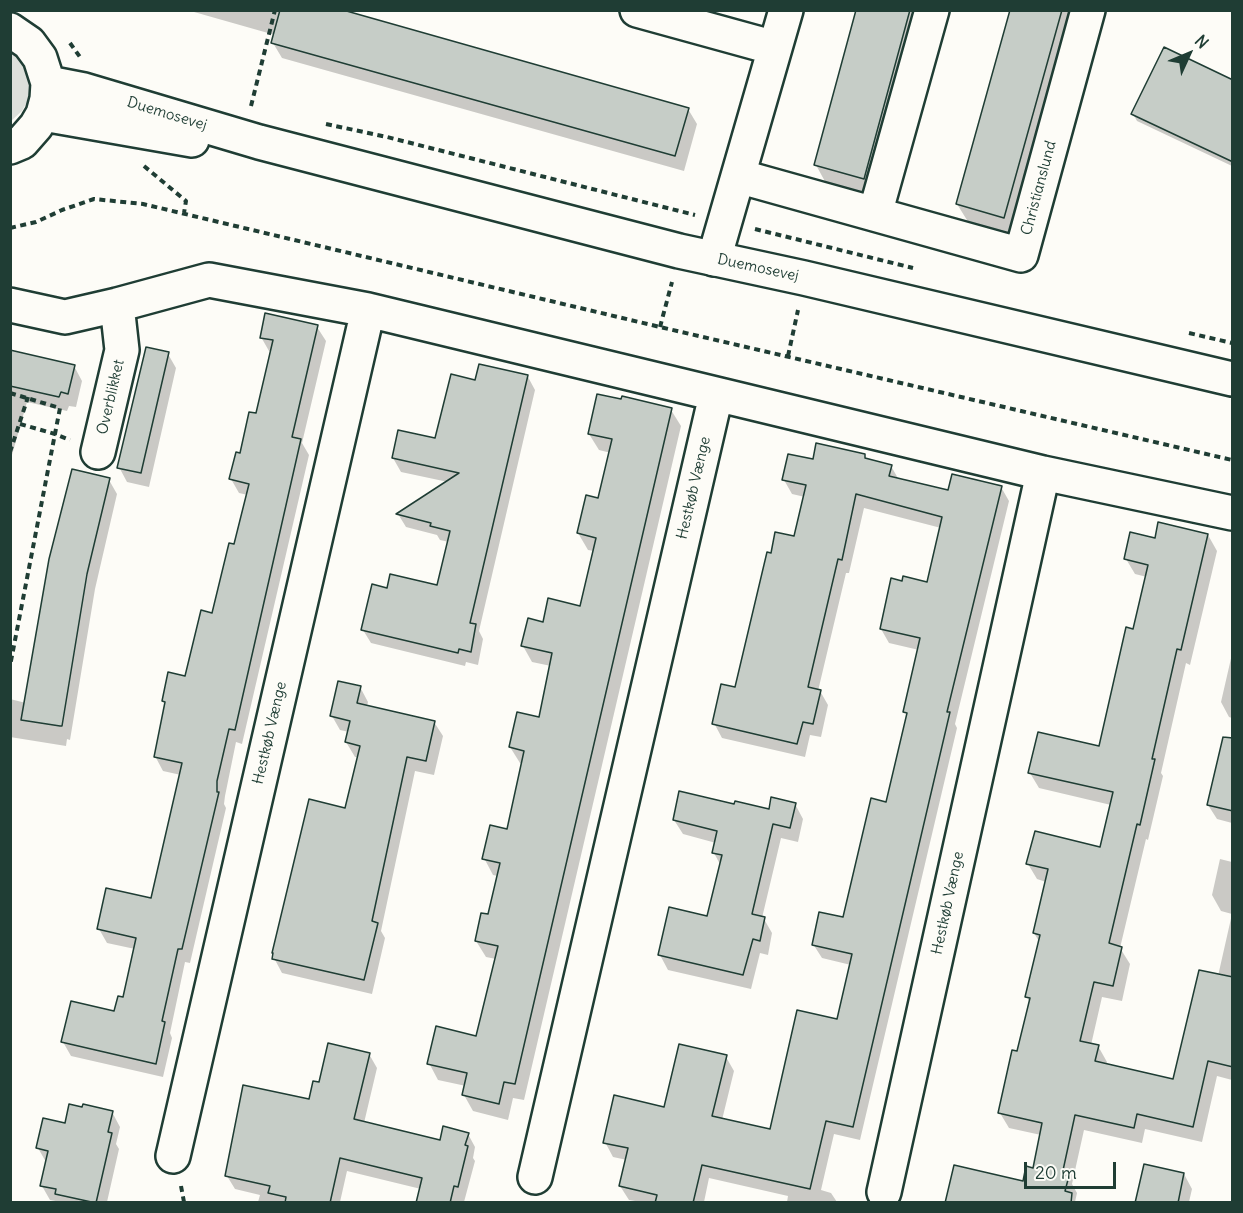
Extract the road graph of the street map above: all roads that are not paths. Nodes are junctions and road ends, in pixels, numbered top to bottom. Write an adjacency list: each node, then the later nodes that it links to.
1 (28, 10): 6 (street)
2 (637, 10): 7 (street)
3 (786, 10): 7 (street)
4 (932, 10): 11 (street)
5 (1088, 10): 11 (street, Christianslund)
6 (20, 37): 8 (street)
7 (775, 48): 10 (street)
8 (45, 99): 9 (street); 12 (street, Duemosevej)
9 (10, 147)
10 (738, 176): 11 (street, Christianslund); 12 (street)
11 (875, 214)
12 (714, 259): 16 (street, Duemosevej)
13 (10, 305): 14 (street)
14 (117, 305): 15 (street); 18 (street, Overblikket)
15 (368, 310): 17 (street); 21 (street, Hestkøb Vænge)
16 (1233, 379)
17 (716, 395): 19 (street); 22 (street, Hestkøb Vænge)
18 (98, 452)
19 (1043, 473): 20 (street); 23 (street, Hestkøb Vænge)
20 (1233, 513)
21 (173, 1156)
22 (535, 1178)
23 (884, 1192)

